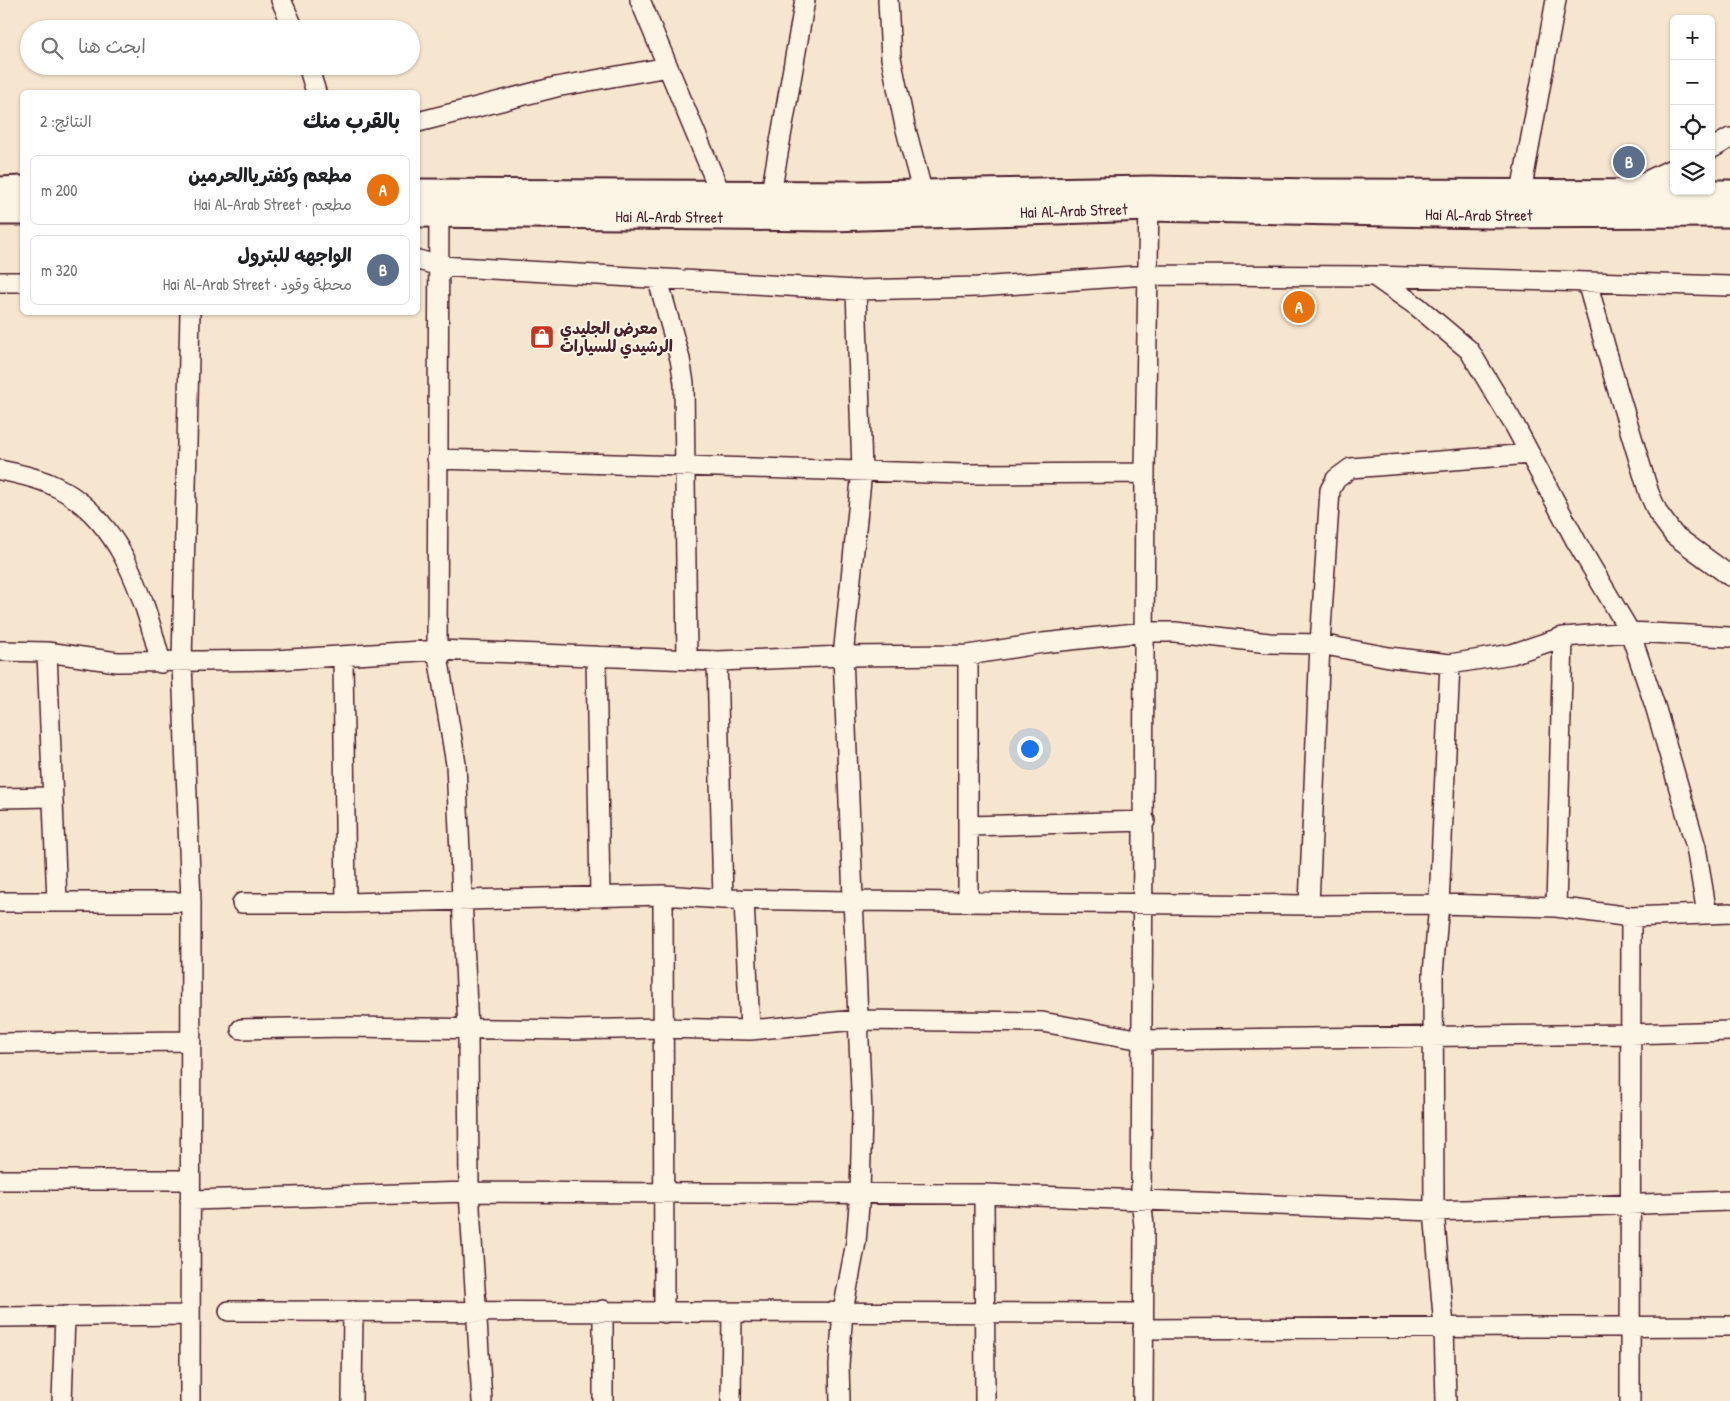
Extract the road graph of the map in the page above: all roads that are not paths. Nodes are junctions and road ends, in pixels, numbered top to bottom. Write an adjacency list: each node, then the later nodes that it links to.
1 (282, 0): 6 (street)
2 (640, 0): 7 (street)
3 (805, 0): 19 (street)
4 (888, 0): 21 (street)
5 (1556, 0): 18 (street)
6 (290, 20)
7 (668, 67): 10 (street); 17 (street)
8 (311, 75): 9 (street)
9 (315, 90)
10 (420, 121)
11 (1730, 138): 12 (street)
12 (1715, 147)
13 (1670, 170): 20 (street)
14 (20, 189): 15 (main road)
15 (0, 190)
16 (420, 192): 17 (main road, Hai Al-Arab Street)
17 (720, 192): 19 (main road, Hai Al-Arab Street)
18 (1521, 192): 23 (main road, Hai Al-Arab Street); 24 (main road, Hai Al-Arab Street)
19 (770, 193): 25 (main road, Hai Al-Arab Street)
20 (1622, 193): 22 (main road, Hai Al-Arab Street); 24 (main road, Hai Al-Arab Street)
21 (923, 194): 23 (main road, Hai Al-Arab Street); 25 (main road, Hai Al-Arab Street)
22 (1730, 194)
23 (1149, 199): 24 (main road, Hai Al-Arab Street); 25 (main road, Hai Al-Arab Street); 32 (street)
24 (1554, 204): 29 (main road, Hai Al-Arab Street)
25 (801, 206): 28 (main road, Hai Al-Arab Street)
26 (0, 212): 27 (main road)
27 (20, 212)
28 (428, 214): 31 (street)
29 (1730, 214)
30 (420, 261): 31 (street)
31 (440, 266): 34 (street); 42 (street)
32 (1147, 275): 33 (street); 39 (street); 46 (street)
33 (1374, 276): 37 (street); 41 (street)
34 (658, 280): 39 (street); 43 (street)
35 (0, 282): 36 (street)
36 (20, 282)
37 (1587, 282): 38 (street); 47 (street)
38 (1730, 286)
39 (856, 290): 45 (street)
40 (190, 315): 63 (street)
41 (1530, 454): 49 (street); 52 (street)
42 (437, 459): 43 (street); 53 (street)
43 (686, 466): 45 (street); 60 (street)
44 (0, 470): 62 (street)
45 (862, 471): 46 (street); 58 (street)
46 (1145, 473): 48 (street)
47 (1730, 576)
48 (1145, 632): 52 (street); 56 (street); 67 (street)
49 (1630, 632): 50 (street); 51 (street); 86 (street)
50 (1563, 637): 64 (street); 84 (street)
51 (1730, 637)
52 (1320, 644): 64 (street); 83 (street)
53 (437, 650): 57 (street); 59 (street); 72 (street)
54 (0, 651): 55 (street)
55 (47, 652): 62 (street); 65 (street)
56 (968, 655): 58 (street); 68 (street)
57 (596, 656): 60 (street); 70 (street)
58 (843, 656): 61 (street); 75 (street)
59 (343, 658): 63 (street); 80 (street)
60 (687, 660): 61 (street)
61 (717, 661): 71 (street)
62 (161, 663): 63 (street)
63 (182, 663): 78 (street)
64 (1450, 664): 82 (street)
65 (52, 797): 66 (street); 74 (street)
66 (0, 798)
67 (1145, 821): 68 (street); 81 (street)
68 (968, 826): 76 (street)
69 (662, 895): 70 (street); 71 (street); 89 (street)
70 (600, 897): 72 (street)
71 (723, 899): 73 (street)
72 (461, 900): 80 (street); 91 (street)
73 (744, 900): 75 (street); 92 (street)
74 (57, 901): 77 (street); 78 (street)
75 (852, 901): 76 (street); 88 (street)
76 (968, 901): 81 (street)
77 (0, 902)
78 (191, 902): 96 (street)
79 (242, 903): 80 (street)
80 (346, 903)
81 (1144, 904): 83 (street); 97 (street)
82 (1439, 904): 83 (street); 84 (street); 95 (street)
83 (1309, 905)
84 (1556, 907): 87 (street)
85 (1730, 913): 86 (street)
86 (1707, 914): 87 (street)
87 (1631, 917): 94 (street)
88 (856, 1020): 92 (street); 97 (street); 103 (street)
89 (662, 1028): 91 (street); 92 (street); 102 (street)
90 (241, 1029): 91 (street)
91 (468, 1030): 101 (street)
92 (750, 1030)
93 (1730, 1031): 94 (street)
94 (1630, 1034): 95 (street); 108 (street)
95 (1433, 1035): 97 (street); 109 (street)
96 (190, 1040): 98 (street); 100 (street)
97 (1142, 1040): 106 (street)
98 (0, 1043)
99 (0, 1180): 100 (street)
100 (190, 1180): 105 (street)
101 (469, 1192): 102 (street); 105 (street); 114 (street)
102 (664, 1193): 103 (street); 116 (street)
103 (860, 1193): 104 (street); 111 (street)
104 (984, 1194): 106 (street); 115 (street)
105 (190, 1200): 118 (street)
106 (1141, 1200): 109 (street); 121 (street)
107 (1730, 1202): 108 (street)
108 (1628, 1204): 109 (street); 122 (street)
109 (1434, 1211): 124 (street)
110 (603, 1310): 114 (street); 116 (street); 129 (street)
111 (843, 1310): 115 (street); 117 (street); 131 (street)
112 (229, 1311): 113 (street)
113 (353, 1311): 114 (street); 127 (street)
114 (477, 1311): 128 (street)
115 (985, 1312): 121 (street); 132 (street)
116 (664, 1313): 117 (street)
117 (732, 1313): 130 (street)
118 (190, 1315): 120 (street); 126 (street)
119 (0, 1316): 120 (street)
120 (65, 1316): 125 (street)
121 (1143, 1321): 124 (street); 133 (street)
122 (1628, 1326): 123 (street); 124 (street); 135 (street)
123 (1730, 1326)
124 (1444, 1327): 134 (street)
125 (62, 1401)
126 (190, 1401)
127 (352, 1401)
128 (482, 1401)
129 (603, 1401)
130 (731, 1401)
131 (840, 1401)
132 (985, 1401)
133 (1143, 1401)
134 (1446, 1401)
135 (1630, 1401)

